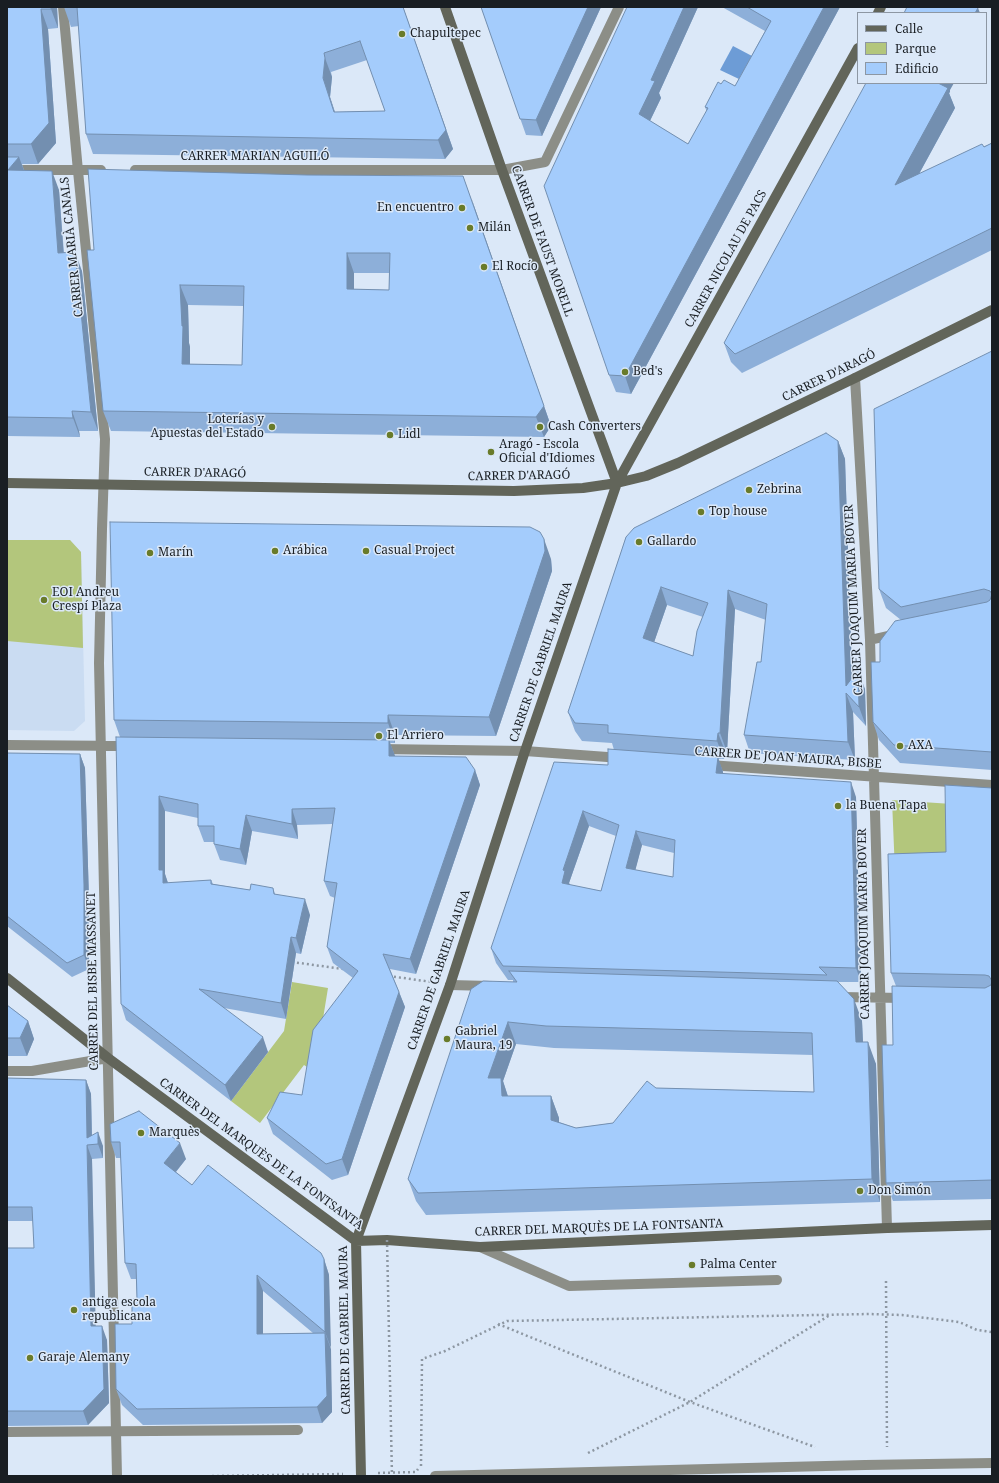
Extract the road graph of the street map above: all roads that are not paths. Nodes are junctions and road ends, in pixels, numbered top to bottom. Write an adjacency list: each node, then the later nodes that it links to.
1 (63, 7): 6 (street, CARRER MARIÀ CANALS)
2 (445, 7): 9 (street, CARRER DE FAUST MORELL)
3 (619, 7): 9 (street, CARRER MARIAN AGUILÓ)
4 (857, 50): 13 (street, CARRER NICOLAU DE PACS)
5 (7, 170): 6 (street)
6 (78, 170): 7 (street); 14 (street, CARRER MARIÀ CANALS)
7 (109, 170)
8 (125, 170): 9 (street, CARRER MARIAN AGUILÓ)
9 (502, 170): 13 (street, CARRER DE FAUST MORELL)
10 (992, 310): 11 (street, CARRER D'ARAGÓ)
11 (855, 378): 13 (street, CARRER D'ARAGÓ); 16 (street, CARRER JOAQUIM MARIA BOVER)
12 (7, 483): 14 (street, CARRER D'ARAGÓ)
13 (617, 483): 14 (street, CARRER D'ARAGÓ); 21 (street, CARRER DE GABRIEL MAURA)
14 (104, 485): 18 (street, CARRER DEL BISBE MASSANET)
15 (908, 632): 16 (street)
16 (870, 640): 24 (street, CARRER JOAQUIM MARIA BOVER)
17 (7, 745): 18 (street)
18 (101, 746): 19 (street); 32 (street, CARRER DEL BISBE MASSANET)
19 (141, 746)
20 (373, 749): 21 (street)
21 (525, 751): 22 (street); 27 (street, CARRER DE GABRIEL MAURA)
22 (628, 759)
23 (699, 764): 24 (street, CARRER DE JOAN MAURA, BISBE)
24 (874, 777): 25 (street, CARRER DE JOAN MAURA, BISBE); 30 (street, CARRER JOAQUIM MARIA BOVER)
25 (992, 785)
26 (7, 978): 32 (street, CARRER DEL MARQUÈS DE LA FONTSANTA)
27 (450, 985): 28 (street); 36 (street, CARRER DE GABRIEL MAURA)
28 (498, 986)
29 (832, 996): 30 (street)
30 (879, 998): 31 (street); 35 (street, CARRER JOAQUIM MARIA BOVER)
31 (917, 998)
32 (108, 1058): 33 (street); 36 (street, CARRER DEL MARQUÈS DE LA FONTSANTA); 41 (street, CARRER DEL BISBE MASSANET)
33 (7, 1071)
34 (992, 1225): 35 (street, CARRER DEL MARQUÈS DE LA FONTSANTA)
35 (887, 1228): 37 (street, CARRER DEL MARQUÈS DE LA FONTSANTA)
36 (356, 1241): 37 (street, CARRER DEL MARQUÈS DE LA FONTSANTA); 43 (street, CARRER DE GABRIEL MAURA)
37 (480, 1247): 38 (street)
38 (777, 1280)
39 (298, 1430): 41 (street)
40 (7, 1432): 41 (street)
41 (116, 1432): 44 (street, CARRER DEL BISBE MASSANET)
42 (992, 1463): 45 (street)
43 (361, 1475)
44 (116, 1476)
45 (435, 1476)

